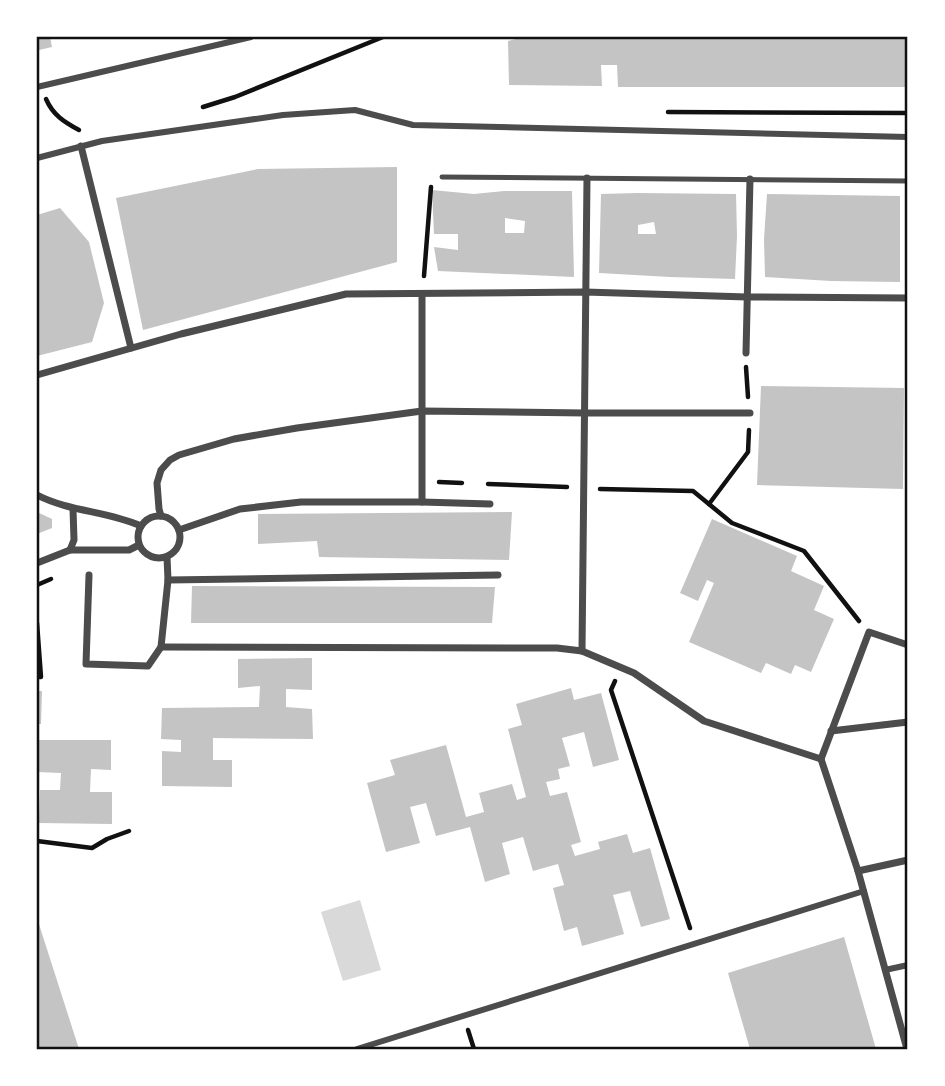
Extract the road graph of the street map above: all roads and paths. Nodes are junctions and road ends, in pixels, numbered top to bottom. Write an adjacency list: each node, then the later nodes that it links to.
1 (251, 37): 3 (street)
2 (383, 37): 4 (path)
3 (39, 87): 6 (path)
4 (195, 110)
5 (908, 137): 6 (street)
6 (102, 141): 7 (street)
7 (81, 146): 8 (street); 17 (street)
8 (37, 158)
9 (442, 177): 10 (lane); 14 (path)
10 (587, 178): 11 (lane); 13 (street)
11 (750, 179): 12 (lane); 15 (street)
12 (908, 181)
13 (585, 292): 14 (street); 15 (street); 22 (street)
14 (422, 294): 17 (street); 20 (street)
15 (747, 297): 16 (street); 18 (street)
16 (908, 298)
17 (131, 348): 19 (street)
18 (746, 353)
19 (37, 375)
20 (422, 411): 22 (street); 23 (street); 31 (street)
21 (750, 412): 22 (street)
22 (585, 413): 26 (street)
23 (422, 482): 24 (path); 28 (street)
24 (464, 483)
25 (477, 484): 26 (path)
26 (583, 488): 44 (path); 47 (street)
27 (37, 495): 30 (street)
28 (422, 502): 29 (street); 33 (street)
29 (490, 504)
30 (73, 509): 32 (street); 35 (street)
31 (161, 516): 32 (street); 33 (street)
32 (141, 526): 34 (street)
33 (179, 530): 36 (street)
34 (139, 545): 35 (street); 36 (street)
35 (69, 550): 37 (street)
36 (167, 557): 41 (street)
37 (37, 564)
38 (89, 575): 46 (street)
39 (498, 575): 41 (street)
40 (58, 576): 42 (path)
41 (168, 580): 46 (street)
42 (37, 585)
43 (37, 623): 49 (path)
44 (869, 632): 45 (street); 51 (street)
45 (908, 645)
46 (161, 647): 47 (street)
47 (582, 651): 48 (street)
48 (620, 667): 52 (street); 58 (path)
49 (37, 677)
50 (908, 722): 51 (street)
51 (831, 731): 52 (street)
52 (821, 759): 56 (street)
53 (129, 831): 54 (path)
54 (37, 841)
55 (908, 860): 56 (street)
56 (858, 871): 57 (street)
57 (864, 891): 60 (street); 61 (street)
58 (686, 915)
59 (908, 965): 60 (street)
60 (885, 970): 62 (street)
61 (357, 1049)
62 (907, 1049)

